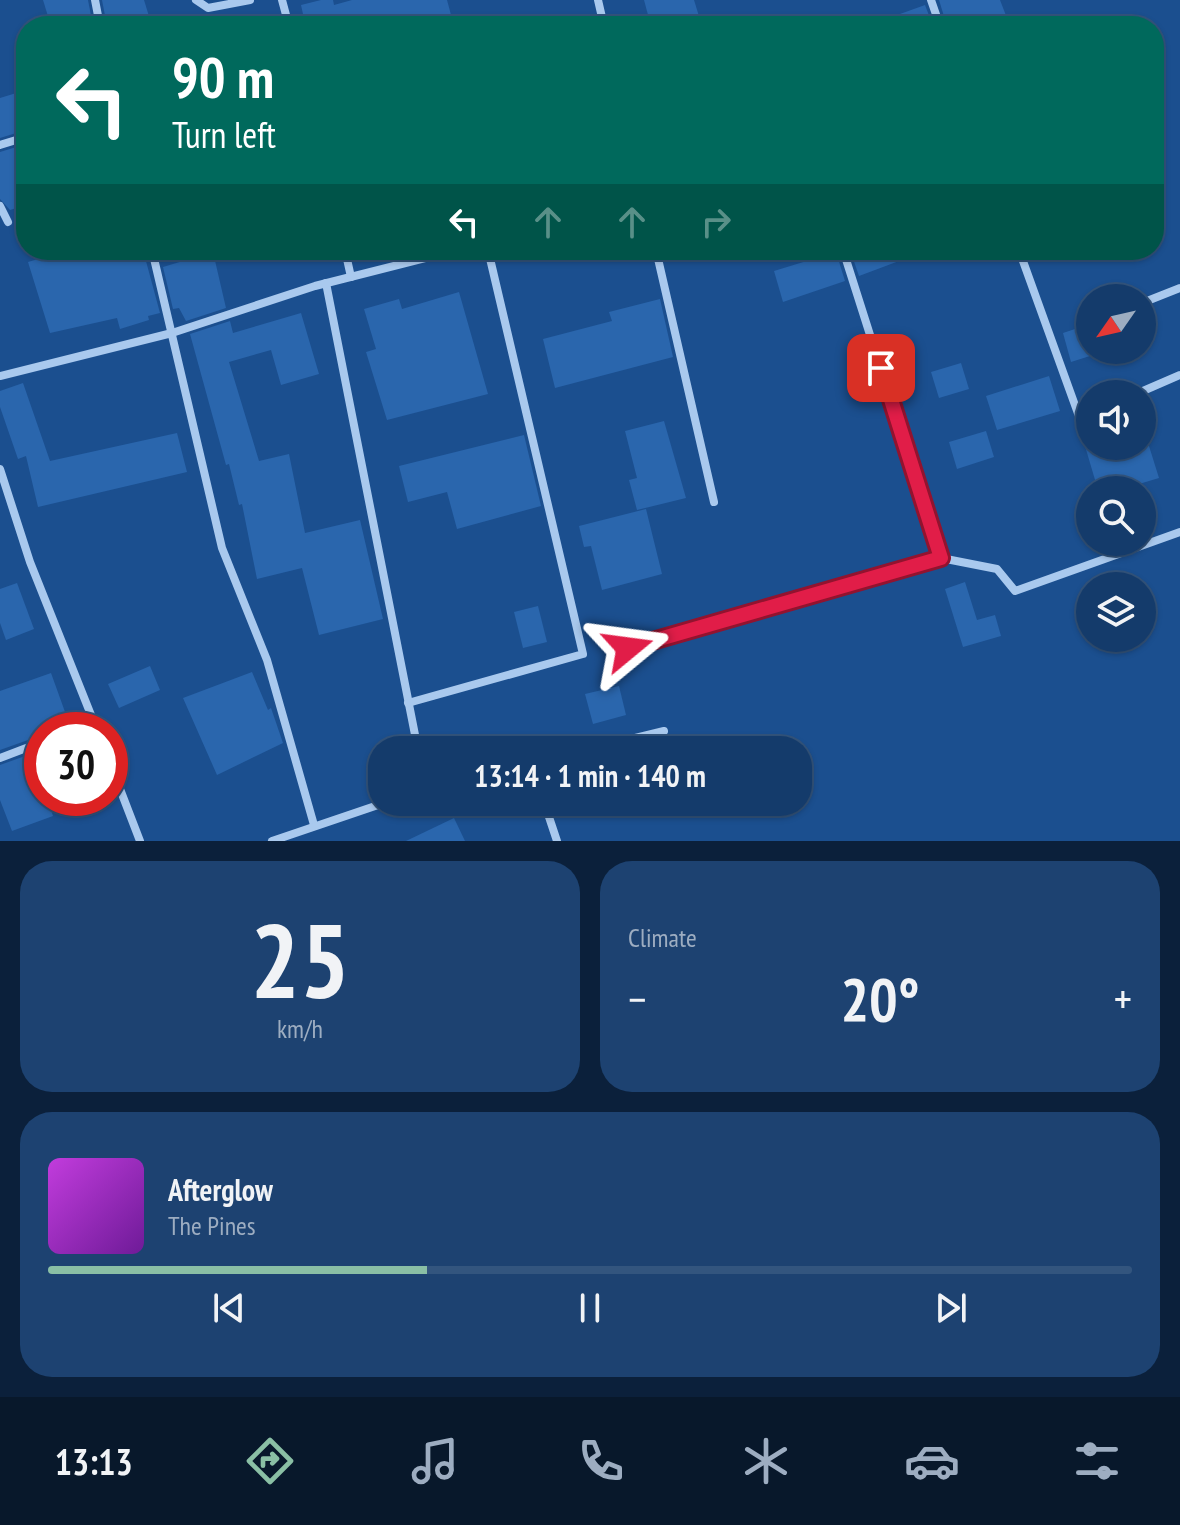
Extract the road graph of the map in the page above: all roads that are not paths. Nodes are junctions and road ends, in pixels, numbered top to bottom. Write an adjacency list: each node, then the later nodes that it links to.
1 (196, 0): 2 (street)
2 (250, 0)
3 (0, 206): 4 (street)
4 (8, 222)
5 (154, 260): 16 (street)
6 (347, 260): 12 (street)
7 (418, 260): 12 (street)
8 (490, 260): 26 (street)
9 (658, 260): 22 (street)
10 (846, 260): 24 (street)
11 (1023, 260): 20 (street)
12 (351, 277): 13 (street)
13 (326, 283): 16 (street); 26 (street)
14 (1180, 288): 15 (street)
15 (1156, 297)
16 (172, 333): 18 (street); 36 (street)
17 (1180, 375): 19 (street)
18 (0, 376)
19 (1156, 385)
20 (1076, 408)
21 (0, 469): 27 (street)
22 (714, 502)
23 (1180, 532): 24 (street)
24 (941, 558): 25 (street)
25 (628, 648)
26 (408, 703): 29 (street)
27 (89, 712)
28 (664, 731): 30 (street)
29 (415, 736)
30 (643, 736)
31 (24, 749): 32 (street)
32 (0, 758)
33 (368, 808): 36 (street)
34 (128, 810): 37 (street)
35 (549, 816): 39 (street)
36 (314, 825): 38 (street)
37 (140, 841)
38 (272, 841)
39 (557, 841)

